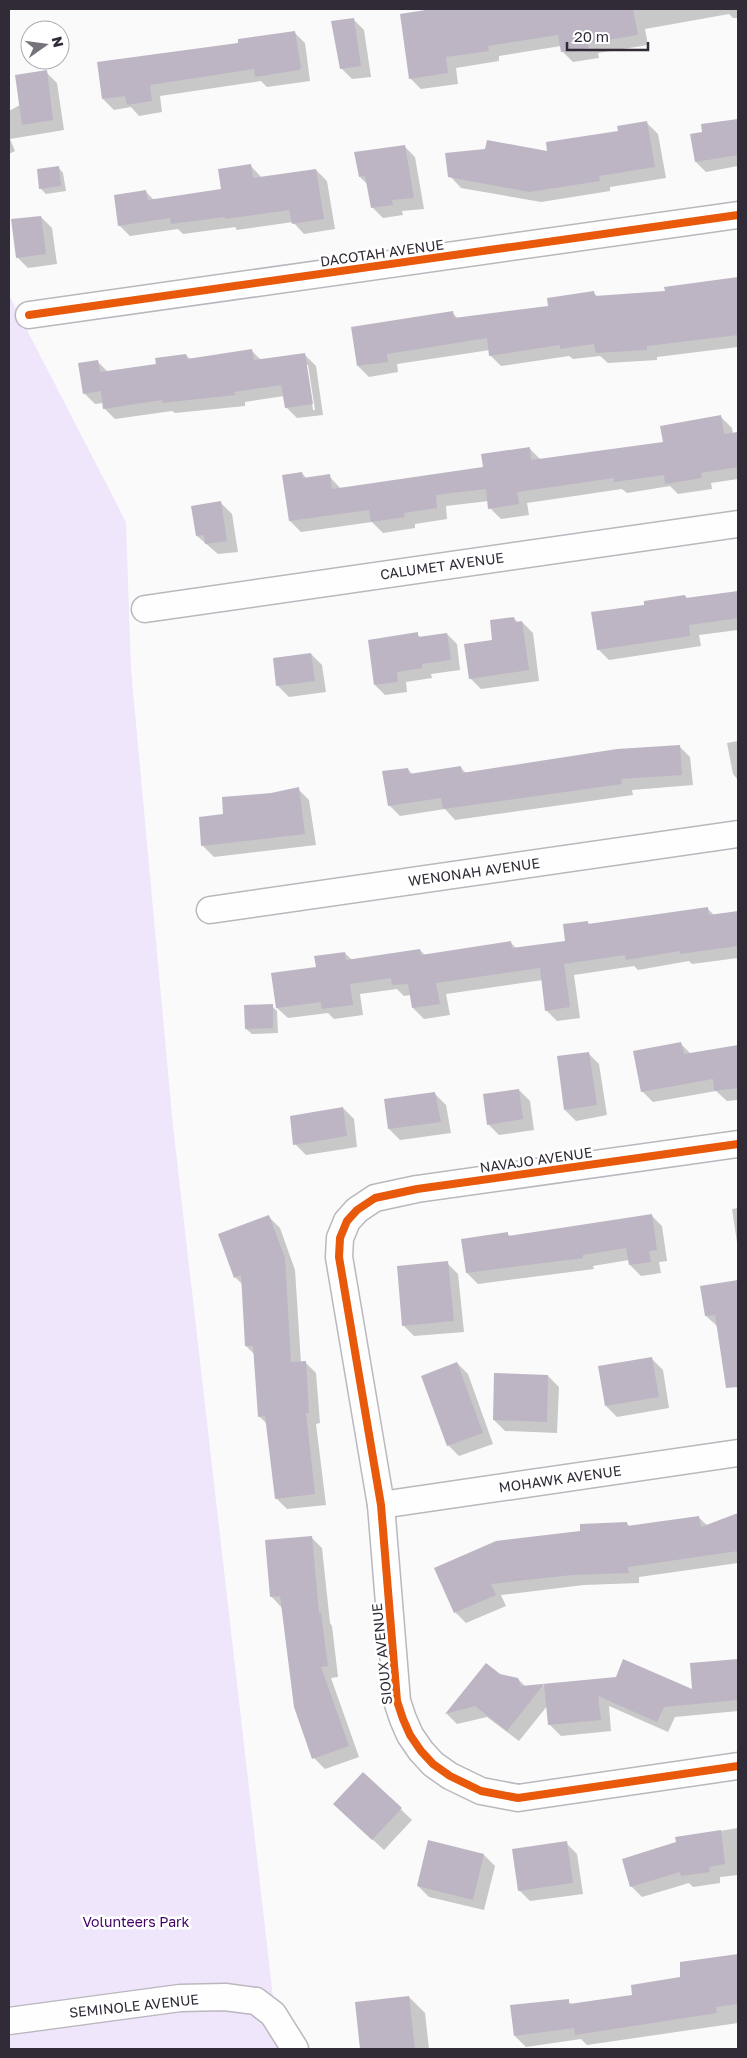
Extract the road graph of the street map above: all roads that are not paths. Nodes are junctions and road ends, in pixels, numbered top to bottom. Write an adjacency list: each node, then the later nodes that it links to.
1 (738, 215): 2 (street, DACOTAH AVENUE)
2 (29, 315)
3 (738, 524): 4 (street, CALUMET AVENUE)
4 (145, 608)
5 (738, 834): 6 (street, WENONAH AVENUE)
6 (210, 910)
7 (738, 1144): 8 (street, NAVAJO AVENUE)
8 (347, 1221): 10 (street, SIOUX AVENUE)
9 (738, 1453): 10 (street, MOHAWK AVENUE)
10 (381, 1505): 11 (street, SIOUX AVENUE)
11 (738, 1766)
12 (9, 2021): 13 (street, SEMINOLE AVENUE)
13 (295, 2049)

